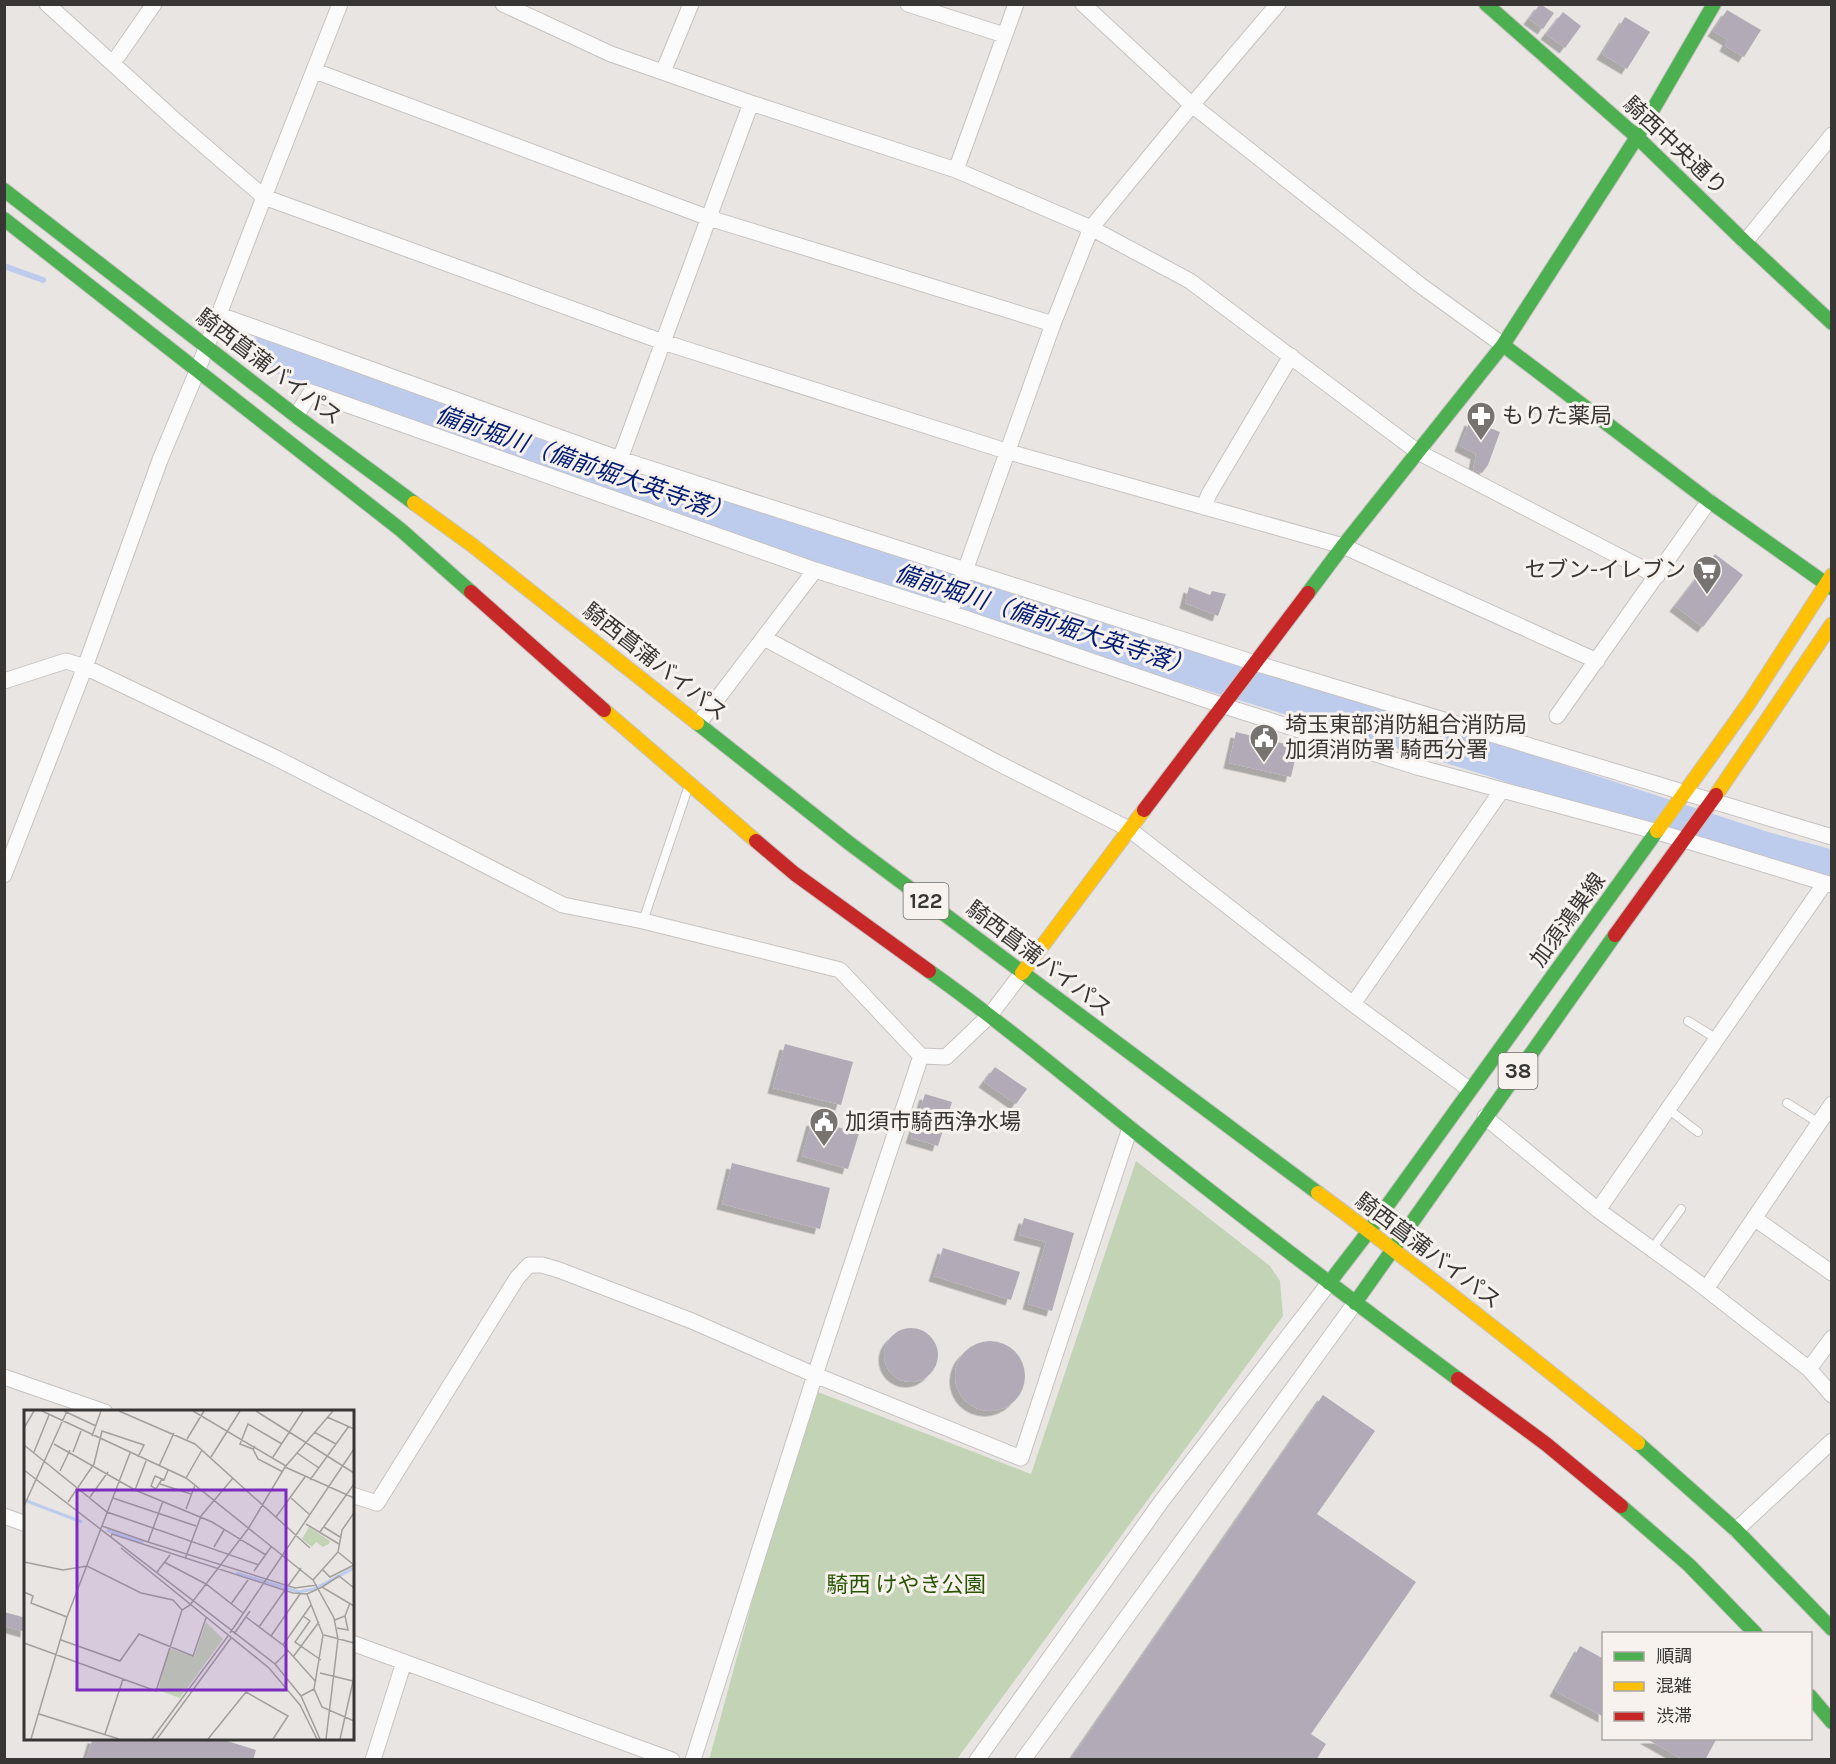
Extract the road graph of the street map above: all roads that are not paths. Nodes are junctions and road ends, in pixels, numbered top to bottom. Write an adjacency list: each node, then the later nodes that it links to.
1 (47, 4): 13 (street)
2 (154, 4): 13 (street)
3 (340, 4): 14 (street)
4 (691, 4): 15 (street)
5 (908, 4): 12 (street)
6 (1016, 4): 12 (street)
7 (1083, 4): 17 (street)
8 (1278, 4): 17 (street)
9 (1486, 4): 19 (main road, 騎西中央通り)
10 (1714, 4): 19 (main road)
11 (505, 5): 15 (street)
12 (1004, 35): 20 (street)
13 (113, 63): 22 (street)
14 (315, 71): 22 (street); 23 (street)
15 (663, 72): 16 (street)
16 (751, 103): 20 (street); 23 (street)
17 (1192, 105): 25 (street); 31 (street)
18 (1832, 135): 26 (street)
19 (1637, 137): 26 (main road, 騎西中央通り); 31 (main road)
20 (956, 170): 25 (street)
21 (4, 190): 32 (main road, 騎西菖蒲バイパス / 122)
22 (264, 196): 27 (street); 30 (street)
23 (709, 218): 29 (street); 30 (street)
24 (4, 219): 34 (main road, 騎西菖蒲バイパス / 122)
25 (1091, 228): 29 (street); 33 (street)
26 (1745, 242): 28 (main road, 騎西中央通り)
27 (220, 315): 32 (street); 38 (street)
28 (1832, 323)
29 (1053, 324): 36 (street)
30 (663, 342): 36 (street); 38 (street)
31 (1503, 345): 37 (main road); 39 (main road)
32 (206, 346): 34 (street); 35 (main road, 騎西菖蒲バイパス / 122)
33 (1291, 356): 37 (street); 40 (street)
34 (198, 369): 50 (street); 56 (main road, 騎西菖蒲バイパス / 122)
35 (296, 416): 42 (street); 55 (main road, 騎西菖蒲バイパス / 122)
36 (1009, 452): 40 (street); 43 (street)
37 (1418, 452): 41 (main road); 44 (street)
38 (620, 459): 43 (street)
39 (1709, 501): 44 (street); 45 (main road)
40 (1204, 507): 41 (street)
41 (1343, 546): 49 (street); 51 (main road)
42 (815, 570): 46 (street); 48 (street)
43 (963, 573): 46 (street); 51 (street)
44 (1657, 576): 49 (street)
45 (1830, 583): 58 (main road, 加須鴻巣線 / 38)
46 (951, 610): 53 (street)
47 (1832, 624): 59 (main road, 加須鴻巣線 / 38)
48 (764, 638): 55 (street); 60 (street)
49 (1597, 661): 54 (street)
50 (85, 667): 52 (street); 64 (street); 66 (street)
51 (1253, 667): 53 (main road); 58 (street)
52 (4, 681)
53 (1224, 706): 57 (street); 60 (main road)
54 (1557, 716)
55 (699, 723): 67 (main road, 騎西菖蒲バイパス / 122)
56 (689, 784): 66 (lane); 69 (main road, 騎西菖蒲バイパス / 122)
57 (1502, 790): 61 (street); 68 (street)
58 (1682, 796): 59 (street); 61 (main road, 加須鴻巣線 / 38)
59 (1709, 805): 62 (street); 63 (main road, 加須鴻巣線 / 38)
60 (1129, 829): 67 (main road); 68 (street)
61 (1658, 832): 63 (street); 73 (main road, 加須鴻巣線 / 38)
62 (1832, 837)
63 (1682, 840): 65 (street); 77 (main road, 加須鴻巣線 / 38)
64 (4, 875)
65 (1828, 884): 71 (street)
66 (643, 921): 72 (street)
67 (1022, 973): 69 (street); 84 (main road, 騎西菖蒲バイパス / 122)
68 (1353, 1004): 73 (street)
69 (990, 1015): 72 (street); 79 (main road, 騎西菖蒲バイパス / 122)
70 (1688, 1022): 71 (lane)
71 (1717, 1040): 76 (street)
72 (921, 1056): 93 (street)
73 (1470, 1090): 84 (main road, 加須鴻巣線 / 38)
74 (1787, 1103): 78 (lane)
75 (1832, 1104): 78 (street)
76 (1668, 1109): 80 (lane); 82 (street)
77 (1485, 1117): 82 (street); 85 (main road, 加須鴻巣線 / 38)
78 (1819, 1123): 83 (street)
79 (1130, 1128): 88 (main road, 騎西菖蒲バイパス / 122); 93 (street)
80 (1698, 1132)
81 (1681, 1209): 86 (lane)
82 (1598, 1210): 86 (street)
83 (1754, 1218): 87 (street); 89 (street)
84 (1369, 1231): 85 (main road, 騎西菖蒲バイパス / 122); 88 (main road, 加須鴻巣線 / 38)
85 (1393, 1249): 90 (main road, 加須鴻巣線 / 38); 101 (main road, 騎西菖蒲バイパス / 122)
86 (1652, 1249): 89 (street)
87 (1832, 1273)
88 (1329, 1283): 90 (main road, 騎西菖蒲バイパス / 122); 111 (street)
89 (1706, 1289): 92 (street)
90 (1355, 1303): 103 (main road, 騎西菖蒲バイパス / 122); 112 (street)
91 (1832, 1338): 92 (street)
92 (1809, 1369): 95 (street)
93 (814, 1375): 98 (street); 110 (street)
94 (4, 1377): 96 (street)
95 (1832, 1395)
96 (99, 1410)
97 (1832, 1441): 101 (street)
98 (354, 1496)
99 (4, 1516): 100 (street)
100 (24, 1523)
101 (1736, 1530): 102 (main road, 騎西菖蒲バイパス / 122)
102 (1832, 1629)
103 (1754, 1632)
104 (354, 1644): 105 (street)
105 (404, 1662): 108 (street); 109 (street)
106 (1812, 1698): 107 (main road)
107 (1832, 1722)
108 (373, 1760)
109 (672, 1760)
110 (693, 1760)
111 (977, 1760)
112 (1023, 1760)

